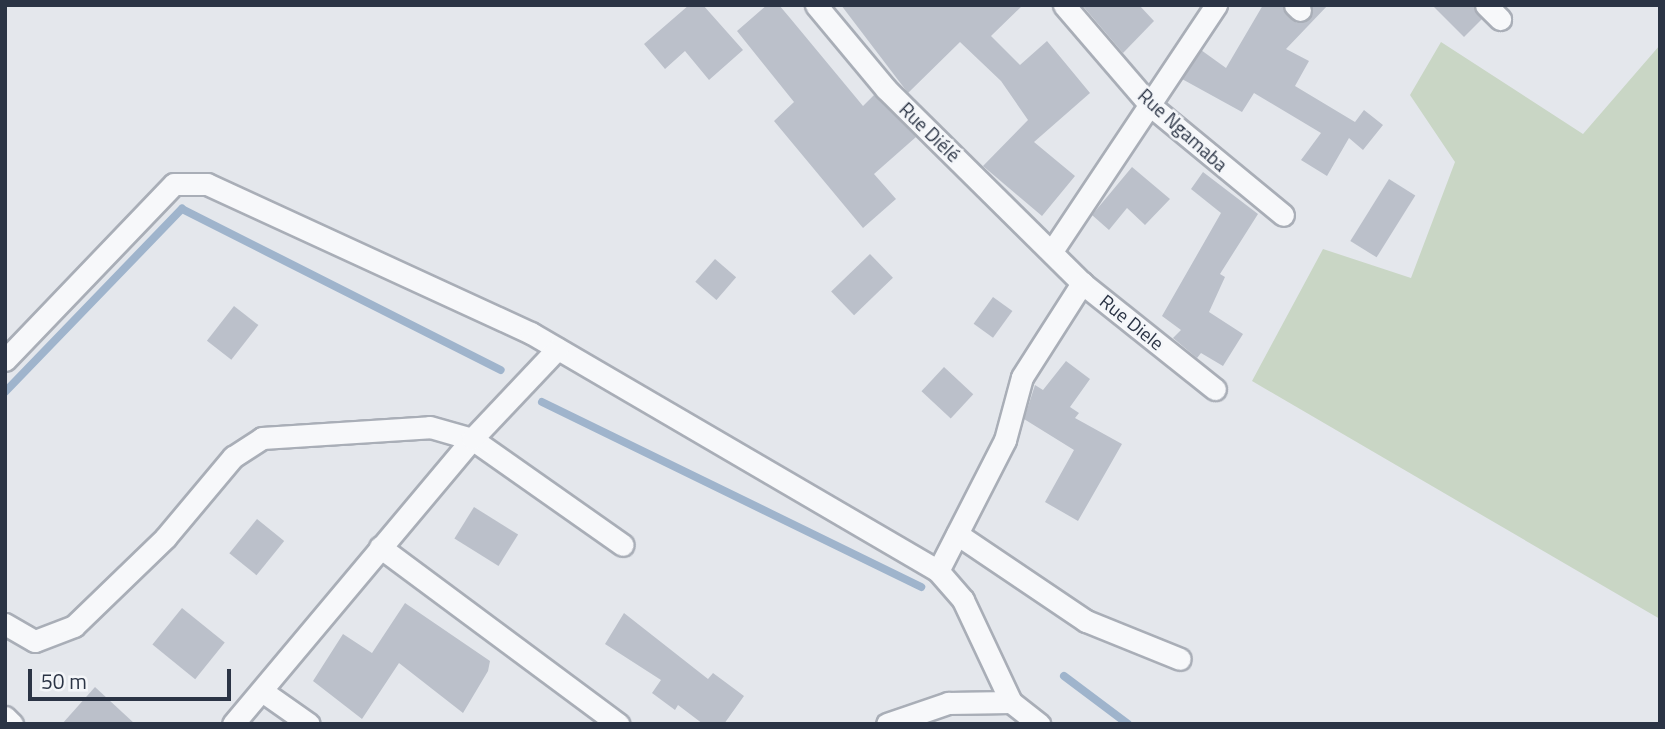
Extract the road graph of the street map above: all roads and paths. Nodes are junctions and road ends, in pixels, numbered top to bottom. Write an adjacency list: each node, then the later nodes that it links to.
1 (816, 5): 6 (street, Rue Diélé)
2 (1064, 5): 4 (street, Rue Ngamaba)
3 (1216, 5): 4 (street)
4 (1151, 106): 5 (street, Rue Ngamaba); 6 (street)
5 (1283, 215)
6 (1052, 251): 7 (street, Rue Diele)
7 (1083, 283): 10 (street, Rue Diele); 12 (street)
8 (557, 349): 9 (street); 11 (street); 15 (street)
9 (5, 360)
10 (1215, 389)
11 (472, 439): 13 (street); 14 (street); 16 (street)
12 (957, 534): 15 (street); 17 (street)
13 (623, 545)
14 (380, 547): 18 (street); 24 (street)
15 (938, 571): 19 (street)
16 (5, 625)
17 (1180, 659)
18 (262, 691): 22 (street); 23 (street)
19 (1011, 702): 25 (street); 26 (street)
20 (5, 717): 21 (street)
21 (12, 724)
22 (233, 724)
23 (309, 724)
24 (618, 724)
25 (887, 724)
26 (1039, 724)

